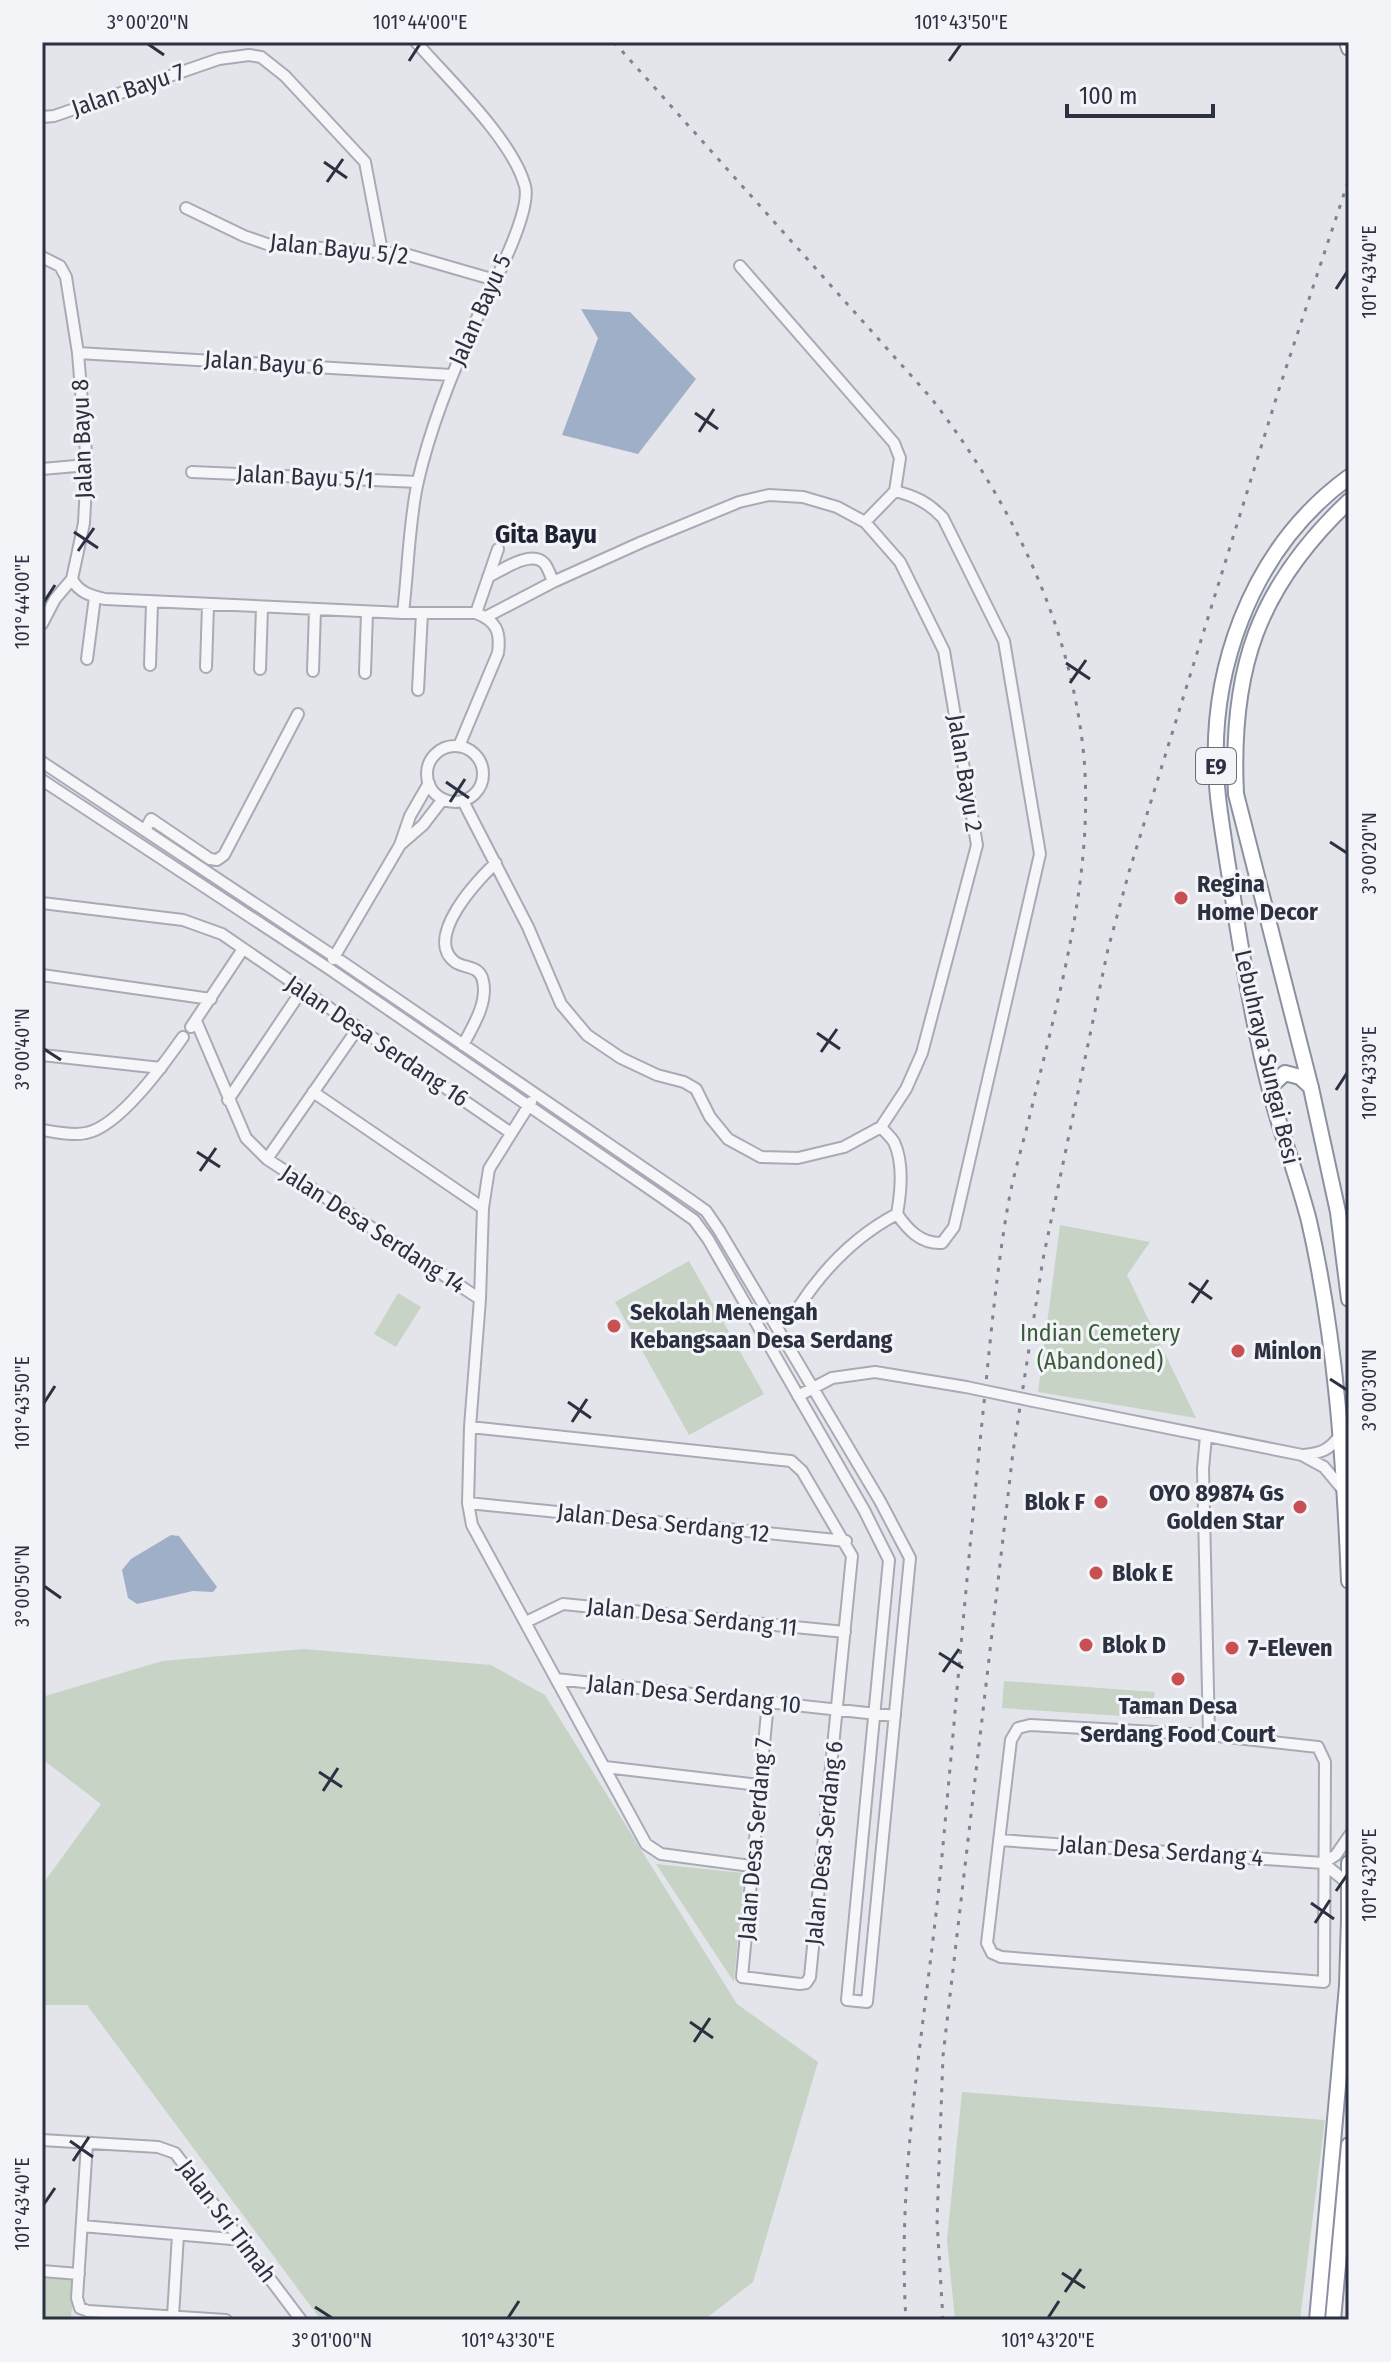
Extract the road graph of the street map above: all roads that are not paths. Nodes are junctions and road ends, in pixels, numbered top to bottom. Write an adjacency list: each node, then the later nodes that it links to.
1 (416, 42): 9 (street, Jalan Bayu 5)
2 (1347, 42): 3 (highway)
3 (1349, 48)
4 (42, 117): 6 (street, Jalan Bayu 7)
5 (186, 208): 6 (street, Jalan Bayu 5/2)
6 (382, 251): 9 (street, Jalan Bayu 5/2)
7 (42, 257): 10 (street, Jalan Bayu 8)
8 (740, 266): 17 (street)
9 (495, 280): 11 (street, Jalan Bayu 5)
10 (78, 353): 11 (street, Jalan Bayu 6); 12 (street, Jalan Bayu 8)
11 (451, 375): 16 (street, Jalan Bayu 5)
12 (87, 465): 13 (street); 22 (street, Jalan Bayu 8)
13 (42, 469)
14 (192, 472): 16 (street, Jalan Bayu 5/1)
15 (1349, 477): 65 (highway, Lebuhraya Sungai Besi / E9)
16 (418, 482): 30 (street, Jalan Bayu 5)
17 (895, 491): 19 (street); 74 (street)
18 (1349, 501): 63 (highway, Lebuhraya Sungai Besi / E9)
19 (865, 522): 23 (street); 69 (street, Jalan Bayu 2)
20 (498, 549): 21 (street)
21 (488, 577): 23 (street); 32 (street)
22 (72, 579): 24 (street); 33 (street, Jalan Bayu 8)
23 (553, 582): 32 (street)
24 (95, 597): 25 (street); 34 (street)
25 (152, 603): 26 (street); 35 (street)
26 (208, 605): 27 (street); 36 (street)
27 (262, 607): 28 (street); 37 (street)
28 (315, 610): 29 (street); 38 (street)
29 (367, 612): 30 (street); 39 (street)
30 (403, 613): 31 (street)
31 (422, 613): 32 (street); 40 (street)
32 (481, 615): 42 (street)
33 (42, 624)
34 (87, 659)
35 (150, 665)
36 (206, 667)
37 (260, 669)
38 (313, 671)
39 (365, 673)
40 (418, 690)
41 (298, 714): 48 (street)
42 (459, 746): 45 (street); 47 (street)
43 (42, 762): 48 (street)
44 (42, 780): 54 (street)
45 (429, 783): 46 (street); 49 (street)
46 (443, 799): 47 (street); 49 (street)
47 (463, 801): 50 (street)
48 (145, 830): 53 (street)
49 (400, 845): 53 (street)
50 (496, 863): 60 (street); 69 (street)
51 (42, 903): 52 (street, Jalan Desa Serdang 16)
52 (243, 949): 56 (street, Jalan Desa Serdang 16); 57 (street)
53 (335, 957): 54 (street); 60 (street)
54 (328, 968): 68 (street)
55 (42, 975): 57 (street)
56 (302, 990): 58 (street, Jalan Desa Serdang 16); 67 (street)
57 (211, 999): 67 (street, Jalan Desa Serdang 14)
58 (358, 1028): 64 (street); 71 (street, Jalan Desa Serdang 16)
59 (183, 1037): 62 (street)
60 (463, 1045): 66 (street)
61 (42, 1055): 62 (street)
62 (161, 1068): 70 (street)
63 (1311, 1088): 65 (highway); 76 (highway, Lebuhraya Sungai Besi / E9)
64 (313, 1092): 72 (street); 73 (street)
65 (1270, 1092): 81 (highway, Lebuhraya Sungai Besi / E9)
66 (536, 1094): 68 (street); 78 (street)
67 (228, 1100): 72 (street, Jalan Desa Serdang 14)
68 (528, 1107): 71 (street); 79 (street)
69 (881, 1127): 74 (street)
70 (42, 1130)
71 (511, 1133): 73 (street)
72 (267, 1159): 75 (street, Jalan Desa Serdang 14)
73 (483, 1208): 75 (street)
74 (897, 1214): 77 (street)
75 (480, 1299): 80 (street)
76 (1349, 1299)
77 (798, 1308)
78 (813, 1387): 79 (street); 82 (street, bridge); 94 (street)
79 (798, 1396): 93 (street)
80 (470, 1427): 85 (street); 86 (street)
81 (1341, 1433): 83 (street); 84 (highway, Lebuhraya Sungai Besi / E9)
82 (1206, 1436): 83 (street); 95 (street)
83 (1302, 1455): 84 (street)
84 (1345, 1492): 87 (highway, Lebuhraya Sungai Besi / E9)
85 (474, 1504): 86 (street, Jalan Desa Serdang 12); 88 (street)
86 (846, 1541): 89 (street, Jalan Desa Serdang 6)
87 (1349, 1581)
88 (526, 1622): 89 (street, Jalan Desa Serdang 11); 90 (street)
89 (845, 1632): 92 (street, Jalan Desa Serdang 6)
90 (556, 1679): 91 (street, Jalan Desa Serdang 10); 96 (street)
91 (768, 1702): 92 (street, Jalan Desa Serdang 10); 97 (street, Jalan Desa Serdang 7)
92 (834, 1709): 93 (street, Jalan Desa Serdang 10); 105 (street, Jalan Desa Serdang 6)
93 (873, 1714): 94 (street, Jalan Desa Serdang 10); 94 (street)
94 (895, 1716)
95 (1209, 1735): 99 (street); 100 (street)
96 (605, 1767): 97 (street); 102 (street)
97 (759, 1785): 102 (street, Jalan Desa Serdang 7)
98 (1349, 1836): 100 (street)
99 (999, 1840): 100 (street, Jalan Desa Serdang 4); 100 (street)
100 (1323, 1863): 103 (street)
101 (1349, 1863): 103 (highway)
102 (751, 1866): 105 (street, Jalan Desa Serdang 7)
103 (1349, 1884): 104 (highway)
104 (1349, 1919): 117 (highway)
105 (742, 1977)
106 (42, 2140): 107 (street, Jalan Sri Timah)
107 (87, 2143): 109 (street); 111 (street, Jalan Sri Timah)
108 (1349, 2145): 118 (highway)
109 (82, 2226): 110 (street); 113 (street)
110 (178, 2235): 111 (street); 114 (street)
111 (243, 2240): 116 (street, Jalan Sri Timah)
112 (42, 2271): 113 (street)
113 (79, 2274): 114 (street)
114 (173, 2316): 115 (street)
115 (226, 2320)
116 (301, 2320)
117 (1317, 2320)
118 (1333, 2320)

